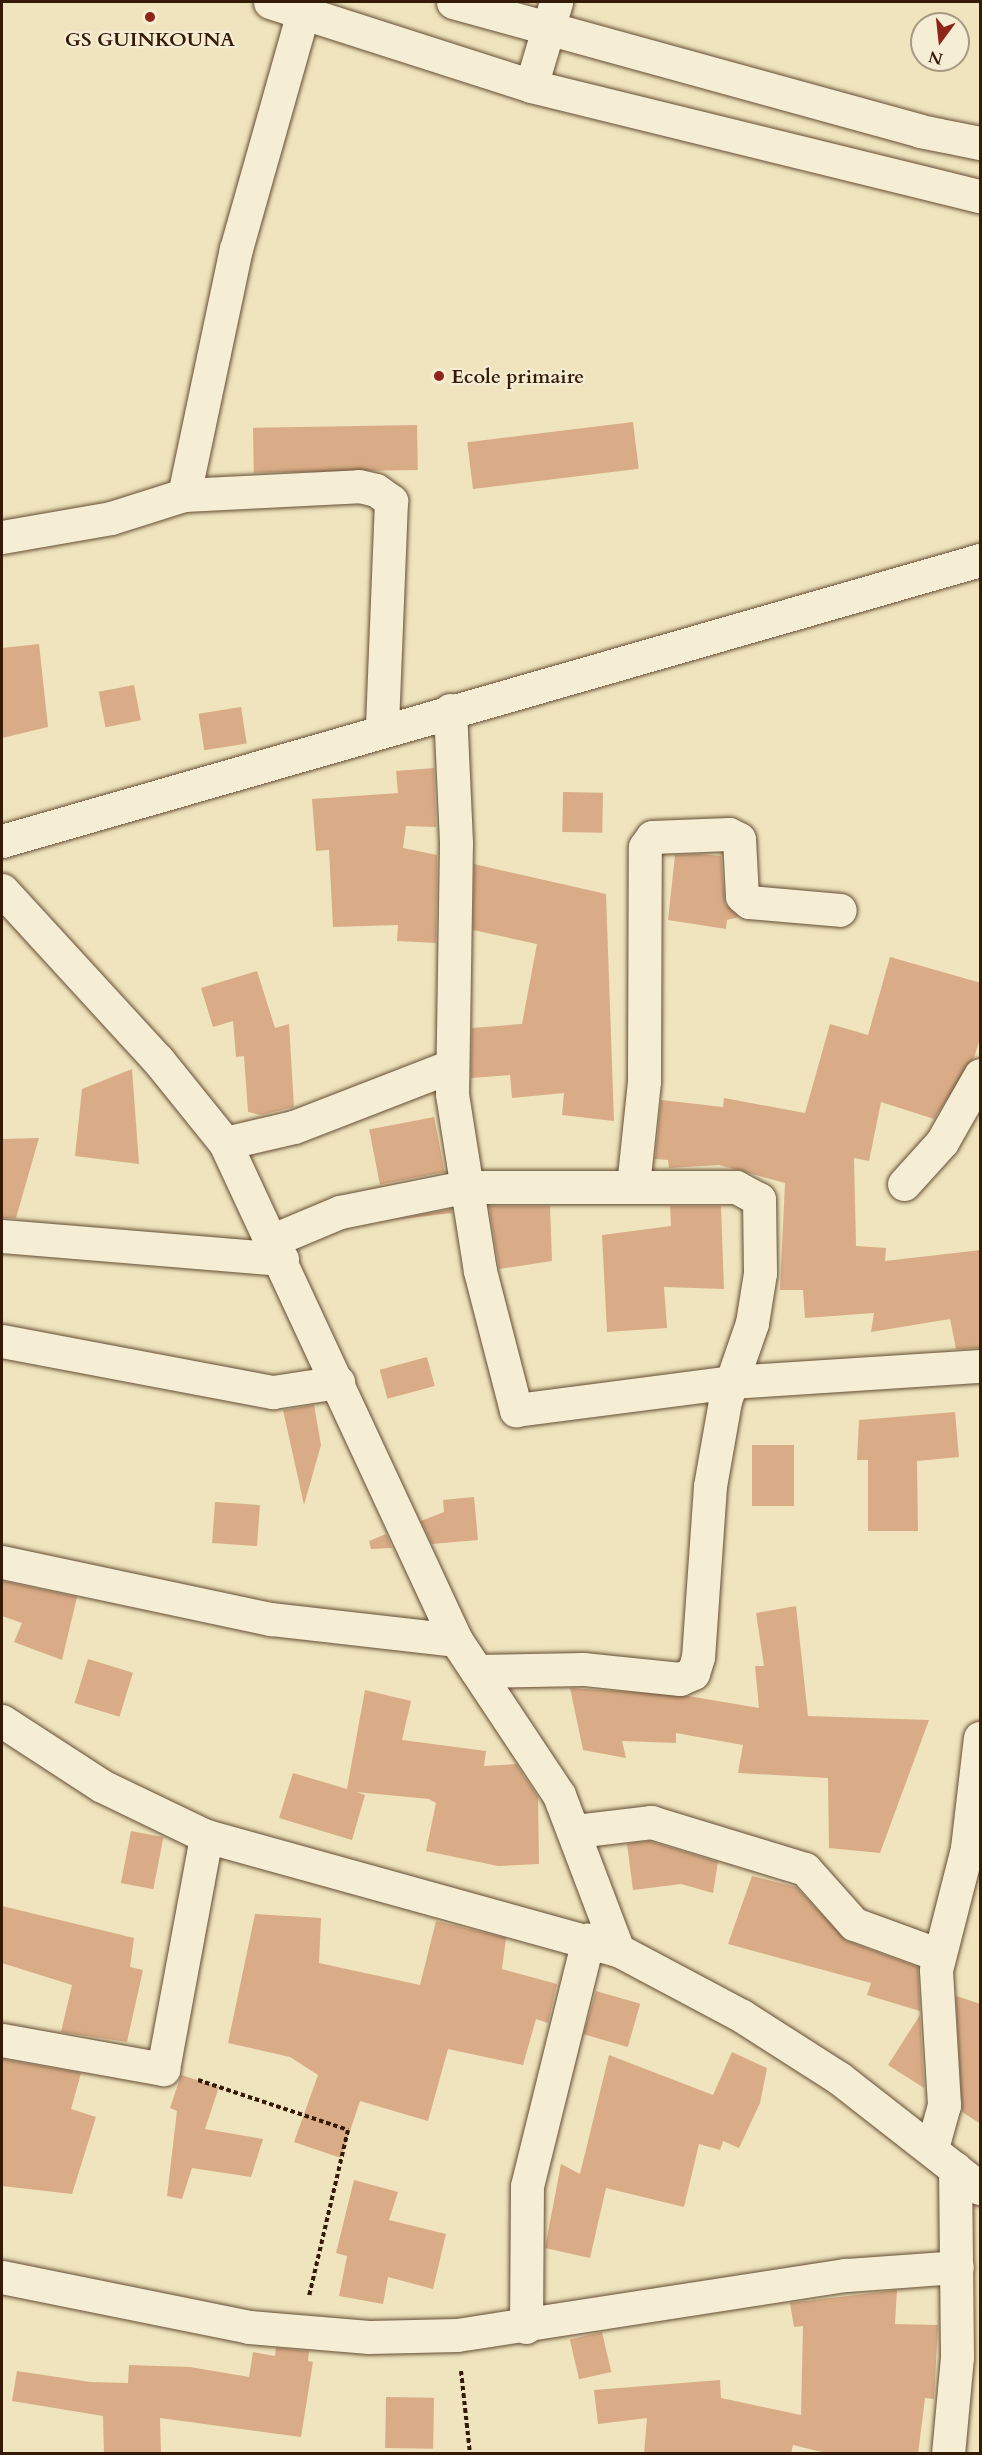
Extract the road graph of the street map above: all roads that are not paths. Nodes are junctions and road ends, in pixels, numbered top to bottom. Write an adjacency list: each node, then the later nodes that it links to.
1 (270, 2): 3 (street)
2 (453, 2): 4 (street)
3 (303, 12): 5 (street); 8 (street)
4 (552, 16): 5 (street); 6 (street)
5 (531, 86): 7 (street)
6 (981, 143)
7 (981, 196)
8 (184, 495): 9 (street); 12 (street)
9 (2, 537)
10 (981, 560): 11 (street)
11 (450, 710): 12 (street); 16 (street)
12 (382, 727): 13 (street)
13 (2, 841)
14 (2, 890): 18 (street)
15 (840, 910): 20 (street)
16 (451, 1066): 18 (street); 21 (street)
17 (981, 1075): 19 (street)
18 (225, 1143): 23 (street)
19 (904, 1184)
20 (633, 1186): 21 (street); 27 (street)
21 (464, 1187): 23 (street); 27 (street)
22 (2, 1236): 23 (street)
23 (277, 1250): 26 (street)
24 (2, 1341): 26 (street)
25 (981, 1366): 27 (street)
26 (338, 1382): 29 (street)
27 (731, 1382): 30 (street)
28 (2, 1562): 29 (street)
29 (456, 1640): 30 (street)
30 (477, 1671): 33 (street)
31 (2, 1721): 34 (street)
32 (981, 1738): 37 (street)
33 (576, 1832): 36 (street); 37 (street)
34 (206, 1836): 35 (street); 38 (street)
35 (588, 1939): 36 (street); 43 (street)
36 (618, 1950): 39 (street)
37 (939, 1955): 39 (street)
38 (2, 2040)
39 (943, 2158): 40 (street); 41 (street)
40 (981, 2188)
41 (957, 2267): 43 (street); 44 (street)
42 (2, 2277): 43 (street)
43 (526, 2327)
44 (948, 2454)

